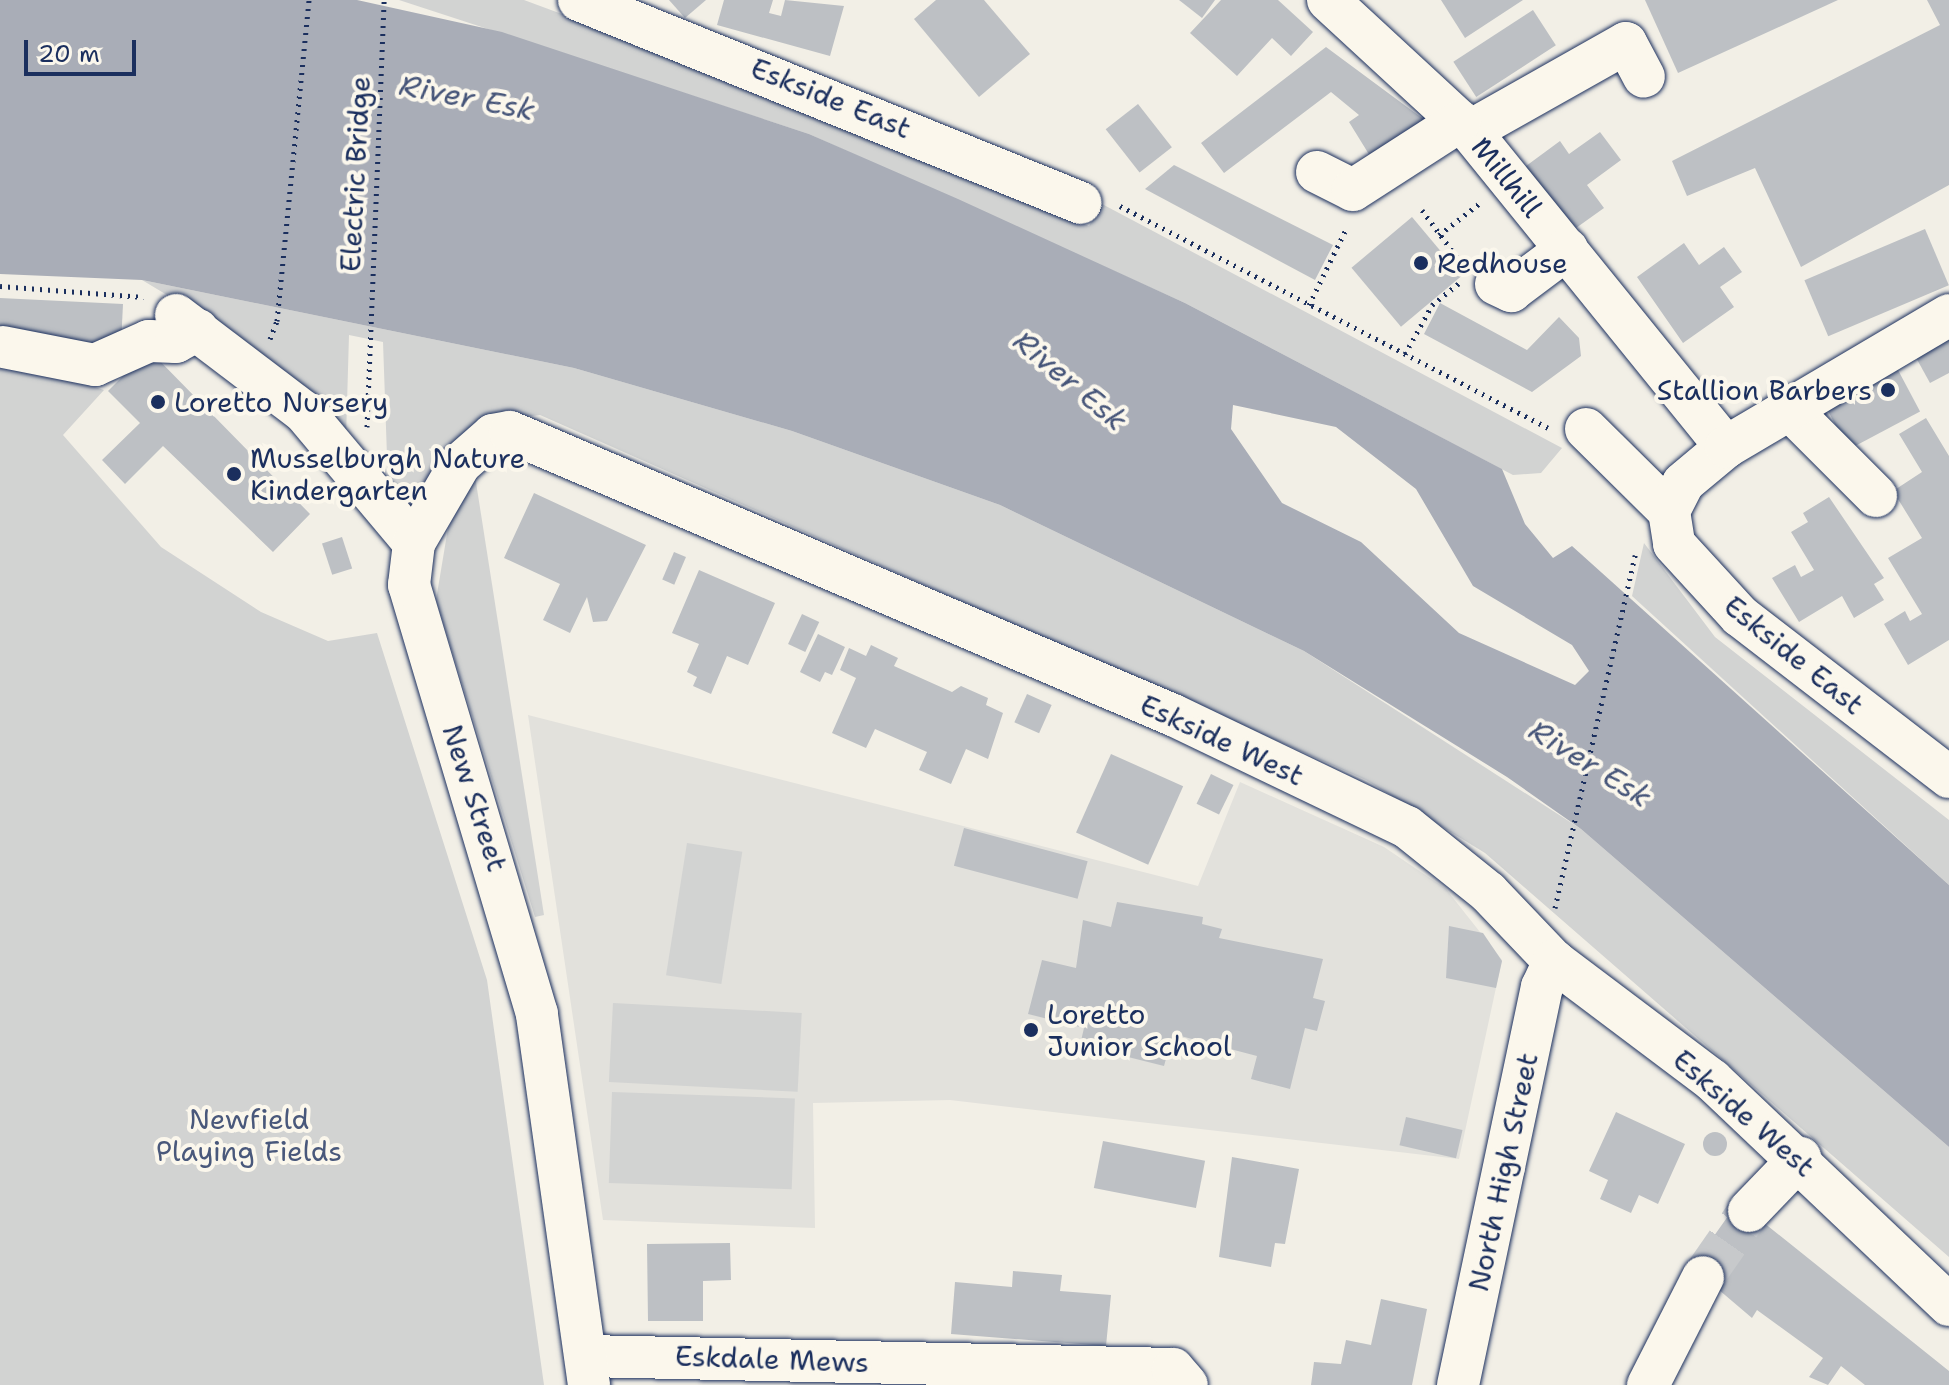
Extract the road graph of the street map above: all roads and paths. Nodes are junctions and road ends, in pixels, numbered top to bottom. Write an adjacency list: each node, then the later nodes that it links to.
1 (309, 0): 17 (path)
2 (384, 0): 24 (path, Electric Bridge)
3 (579, 0): 9 (street, Eskside East)
4 (1328, 0): 6 (street, Millhill)
5 (1644, 77): 6 (street)
6 (1465, 126): 7 (street, Millhill); 8 (street)
7 (1510, 180): 11 (path); 12 (street, Millhill)
8 (1335, 181): 15 (path)
9 (1081, 203): 15 (path)
10 (1422, 210): 11 (path)
11 (1439, 235): 20 (path)
12 (1567, 249): 13 (street); 23 (street, Millhill)
13 (1496, 284)
14 (0, 286): 18 (path)
15 (1309, 305): 20 (path)
16 (1949, 315): 21 (street)
17 (277, 321)
18 (187, 322): 19 (street); 24 (street)
19 (3, 347)
20 (1405, 354): 22 (path)
21 (1787, 407): 23 (street); 25 (street)
22 (1586, 429): 26 (street)
23 (1726, 447): 26 (street)
24 (368, 482): 27 (street)
25 (1876, 496)
26 (1669, 511): 29 (street, Eskside East)
27 (414, 543): 31 (street, Eskside West); 36 (street, New Street)
28 (1631, 573): 30 (path)
29 (1949, 777)
30 (1556, 903)
31 (1554, 961): 32 (street, Eskside West); 39 (street, North High Street)
32 (1800, 1158): 33 (street); 35 (street, Eskside West)
33 (1749, 1211)
34 (1703, 1277): 40 (street)
35 (1949, 1305)
36 (588, 1371): 37 (street, Eskdale Mews)
37 (1052, 1376): 38 (street, Eskdale Mews)
38 (1187, 1385)
39 (1458, 1385)
40 (1648, 1385)

